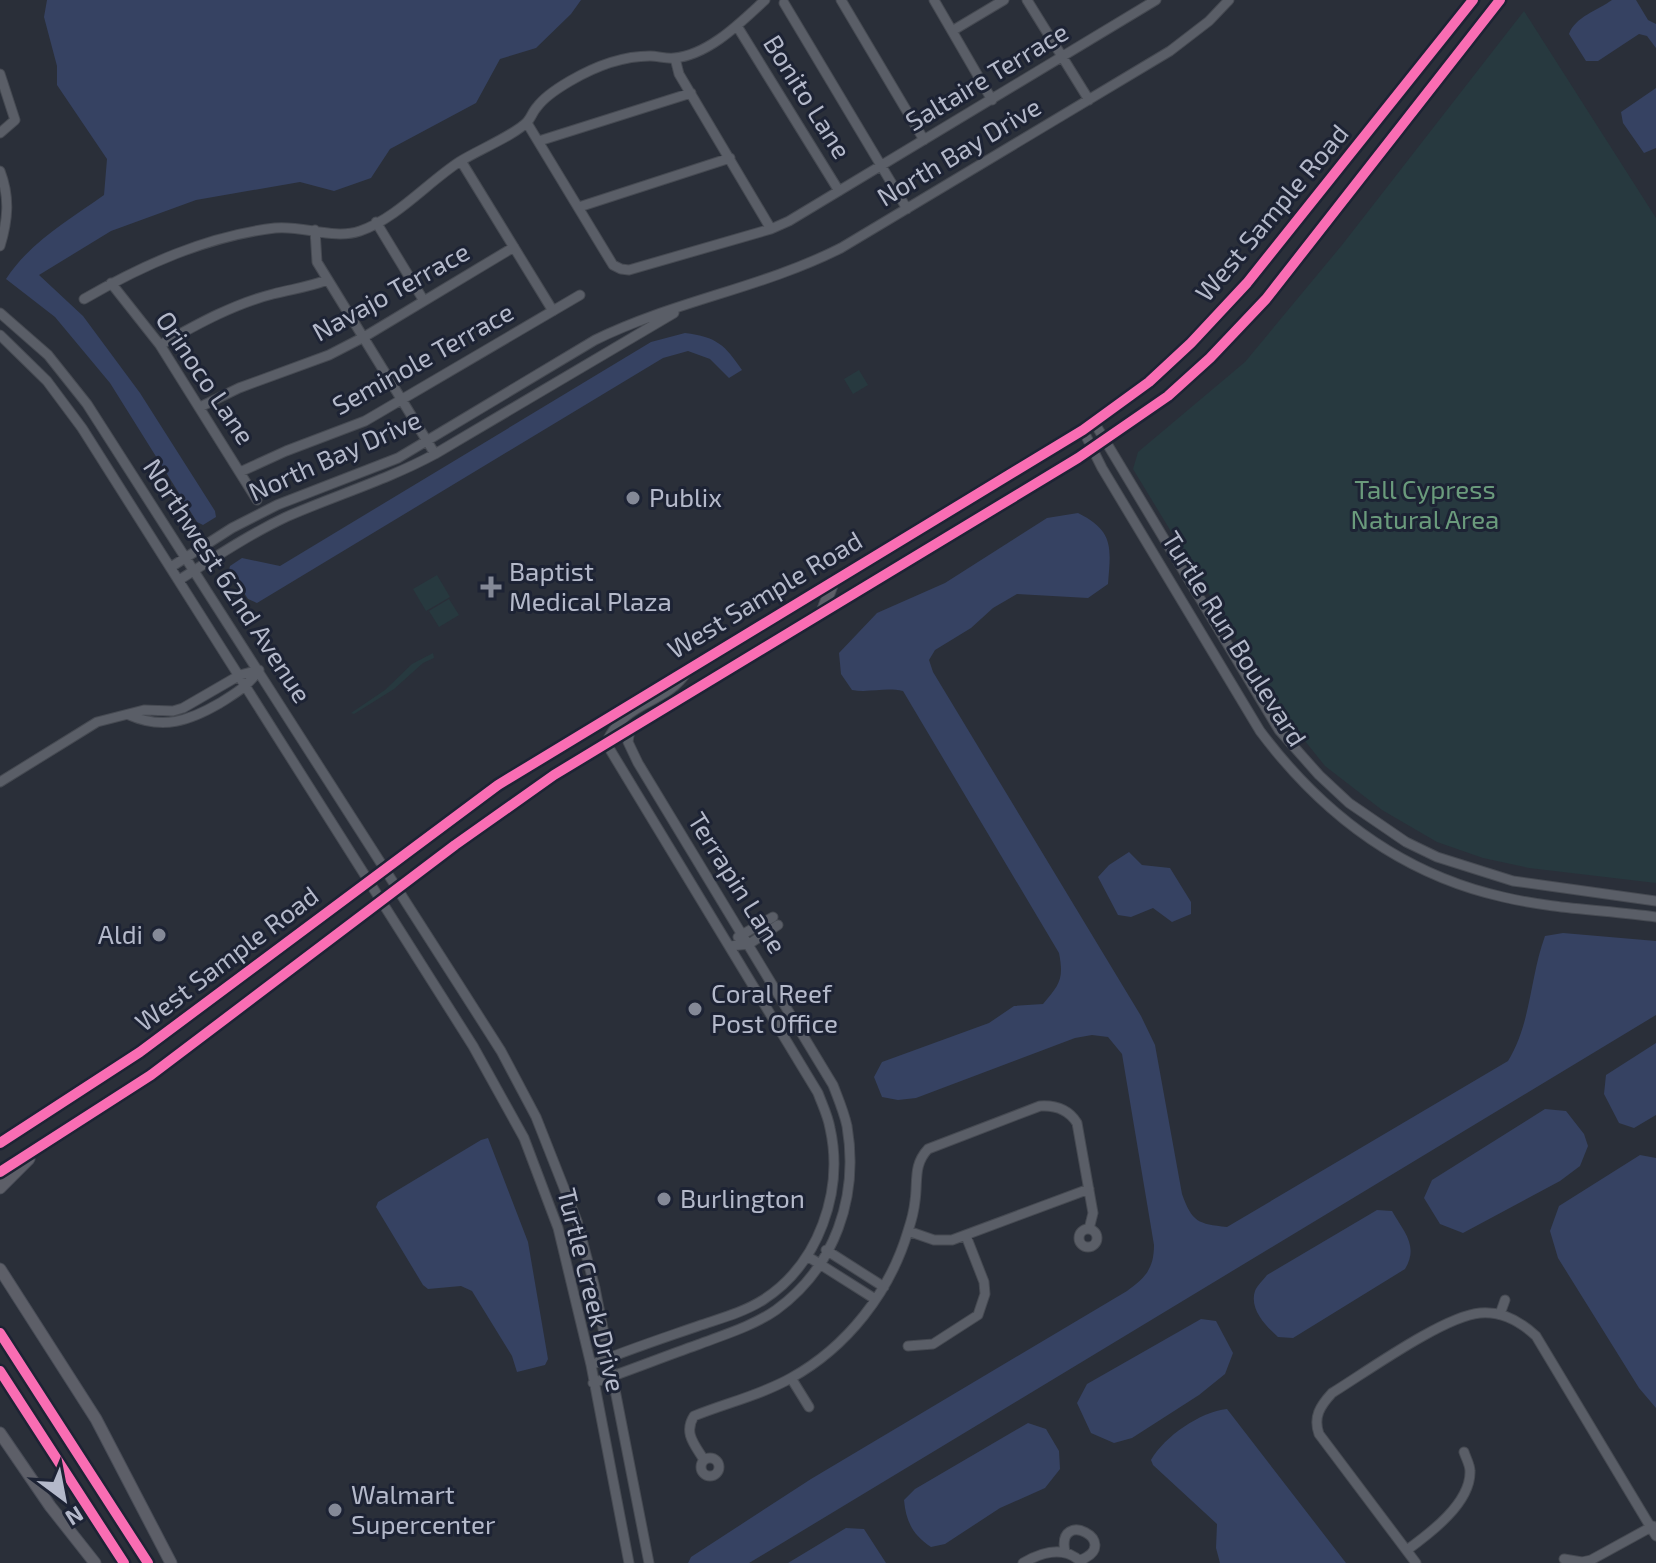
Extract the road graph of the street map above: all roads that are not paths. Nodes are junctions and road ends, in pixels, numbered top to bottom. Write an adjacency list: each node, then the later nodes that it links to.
1 (766, 0): 10 (street); 11 (street)
2 (841, 0): 21 (street)
3 (934, 0): 12 (street)
4 (1004, 0): 12 (street)
5 (1027, 0): 13 (street)
6 (1156, 0): 13 (street, Saltaire Terrace)
7 (1229, 0): 18 (street, North Bay Drive)
8 (1473, 0): 50 (main road, West Sample Road)
9 (1500, 0): 53 (main road, West Sample Road)
10 (786, 2): 25 (street)
11 (737, 26): 14 (street); 27 (street, Bonito Lane)
12 (952, 31): 17 (street)
13 (1062, 57): 17 (street, Saltaire Terrace); 18 (street)
14 (675, 58): 16 (street); 19 (street)
15 (0, 74): 20 (street)
16 (691, 93): 22 (street); 23 (street)
17 (992, 100): 21 (street, Saltaire Terrace)
18 (1089, 100): 30 (street, North Bay Drive)
19 (527, 123): 22 (street); 24 (street)
20 (0, 133)
21 (924, 140): 25 (street, Saltaire Terrace)
22 (539, 141): 29 (street)
23 (730, 158): 29 (street); 33 (street)
24 (461, 161): 31 (street); 35 (street)
25 (881, 167): 27 (street, Saltaire Terrace); 30 (street)
26 (0, 171): 28 (street)
27 (839, 191): 33 (street, Saltaire Terrace)
28 (3, 194): 32 (street)
29 (579, 207): 33 (street, Saltaire Terrace)
30 (907, 209): 42 (street, North Bay Drive)
31 (376, 222): 34 (street); 41 (street)
32 (6, 223): 36 (street)
33 (771, 229)
34 (315, 230): 37 (street); 38 (street)
35 (514, 247): 41 (street, Navajo Terrace); 43 (street)
36 (0, 249)
37 (327, 280): 46 (street); 47 (street)
38 (111, 283): 40 (street); 47 (street, Orinoco Lane)
39 (580, 295): 43 (street, Seminole Terrace)
40 (84, 299)
41 (424, 301): 46 (street, Navajo Terrace)
42 (691, 304): 52 (street, North Bay Drive); 55 (street, North Bay Drive)
43 (553, 311): 48 (street, Seminole Terrace)
44 (0, 313): 60 (street, Northwest 62nd Avenue)
45 (0, 335): 61 (street, Northwest 62nd Avenue)
46 (364, 337): 48 (street); 49 (street, Navajo Terrace)
47 (160, 345): 49 (street, Orinoco Lane)
48 (402, 401): 52 (street); 56 (street, Seminole Terrace)
49 (200, 407): 56 (street, Orinoco Lane)
50 (1094, 422): 51 (main road, West Sample Road); 53 (street, Turtle Run Boulevard)
51 (1083, 430): 54 (street, Turtle Run Boulevard); 64 (main road, West Sample Road)
52 (426, 441): 55 (street); 57 (street, North Bay Drive)
53 (1105, 441): 54 (main road, West Sample Road); 78 (street, Turtle Run Boulevard)
54 (1093, 449): 65 (main road, West Sample Road); 79 (street, Turtle Run Boulevard)
55 (435, 454): 59 (street, North Bay Drive)
56 (240, 472): 58 (street, Orinoco Lane)
57 (291, 499): 59 (street); 60 (street, North Bay Drive)
58 (257, 500)
59 (298, 513): 62 (street, North Bay Drive)
60 (186, 557): 61 (street, North Bay Drive); 62 (street, Northwest 62nd Avenue)
61 (171, 567): 63 (street, Northwest 62nd Avenue)
62 (194, 570): 63 (street, North Bay Drive); 67 (street, Northwest 62nd Avenue)
63 (179, 580): 68 (street, Northwest 62nd Avenue)
64 (834, 580): 65 (main road); 66 (main road, West Sample Road)
65 (822, 613): 71 (main road, West Sample Road)
66 (691, 666): 72 (street); 74 (main road, West Sample Road)
67 (259, 670): 68 (street); 69 (street); 74 (street, Northwest 62nd Avenue)
68 (240, 675): 69 (street, Northwest 62nd Avenue); 70 (street)
69 (247, 686): 70 (street); 75 (street, Northwest 62nd Avenue)
70 (129, 715): 73 (street)
71 (630, 728): 72 (main road, West Sample Road); 80 (street, Terrapin Lane)
72 (606, 743): 76 (main road, West Sample Road); 82 (street, Terrapin Lane)
73 (0, 782)
74 (384, 869): 75 (main road, West Sample Road); 76 (street, Northwest 62nd Avenue)
75 (368, 881): 77 (street, Turtle Creek Drive); 85 (main road, West Sample Road)
76 (397, 889): 77 (main road, West Sample Road); 83 (street, Turtle Creek Drive)
77 (381, 901): 84 (street, Turtle Creek Drive); 86 (main road, West Sample Road)
78 (1656, 901)
79 (1656, 917)
80 (742, 933): 81 (street, Terrapin Lane); 81 (street); 82 (street)
81 (749, 944): 82 (street); 96 (street, Terrapin Lane)
82 (730, 946): 95 (street, Terrapin Lane)
83 (520, 1086): 84 (street); 91 (street, Turtle Creek Drive)
84 (503, 1097): 90 (street, Turtle Creek Drive)
85 (0, 1143)
86 (44, 1145): 87 (main road, West Sample Road); 88 (main road)
87 (0, 1172)
88 (0, 1188)
89 (1089, 1189): 92 (street); 93 (street); 94 (street)
90 (553, 1214): 91 (street); 109 (street, Turtle Creek Drive)
91 (577, 1221): 108 (street, Turtle Creek Drive)
92 (1089, 1229)
93 (908, 1231): 94 (street); 100 (street)
94 (966, 1236): 107 (street)
95 (815, 1243): 96 (street); 97 (street, Terrapin Lane)
96 (828, 1251): 98 (street, Terrapin Lane); 100 (street)
97 (807, 1256): 98 (street); 103 (street, Terrapin Lane)
98 (820, 1265): 101 (street); 106 (street, Terrapin Lane)
99 (0, 1269): 126 (main road)
100 (884, 1287): 101 (street)
101 (875, 1299): 112 (street)
102 (1505, 1300): 104 (street)
103 (743, 1310): 106 (street); 108 (street, Terrapin Lane)
104 (1500, 1314): 118 (street); 119 (street)
105 (0, 1333): 125 (main road)
106 (704, 1342): 111 (street, Terrapin Lane)
107 (908, 1346)
108 (608, 1358): 109 (street, Terrapin Lane); 111 (street, Turtle Creek Drive)
109 (591, 1365): 113 (street, Turtle Creek Drive)
110 (0, 1371): 124 (main road)
111 (612, 1376): 113 (street, Terrapin Lane); 128 (street, Turtle Creek Drive)
112 (791, 1378): 114 (street); 117 (street)
113 (593, 1383): 127 (street, Turtle Creek Drive)
114 (809, 1407)
115 (0, 1433): 123 (main road)
116 (1464, 1452): 119 (street)
117 (704, 1460)
118 (1654, 1530): 121 (street)
119 (1407, 1550): 130 (street)
120 (1065, 1552): 122 (street); 122 (street); 129 (street)
121 (1564, 1559)
122 (1082, 1562)
123 (95, 1563)
124 (124, 1563)
125 (148, 1563)
126 (171, 1563)
127 (629, 1563)
128 (649, 1563)
129 (1023, 1563)
130 (1416, 1563)

